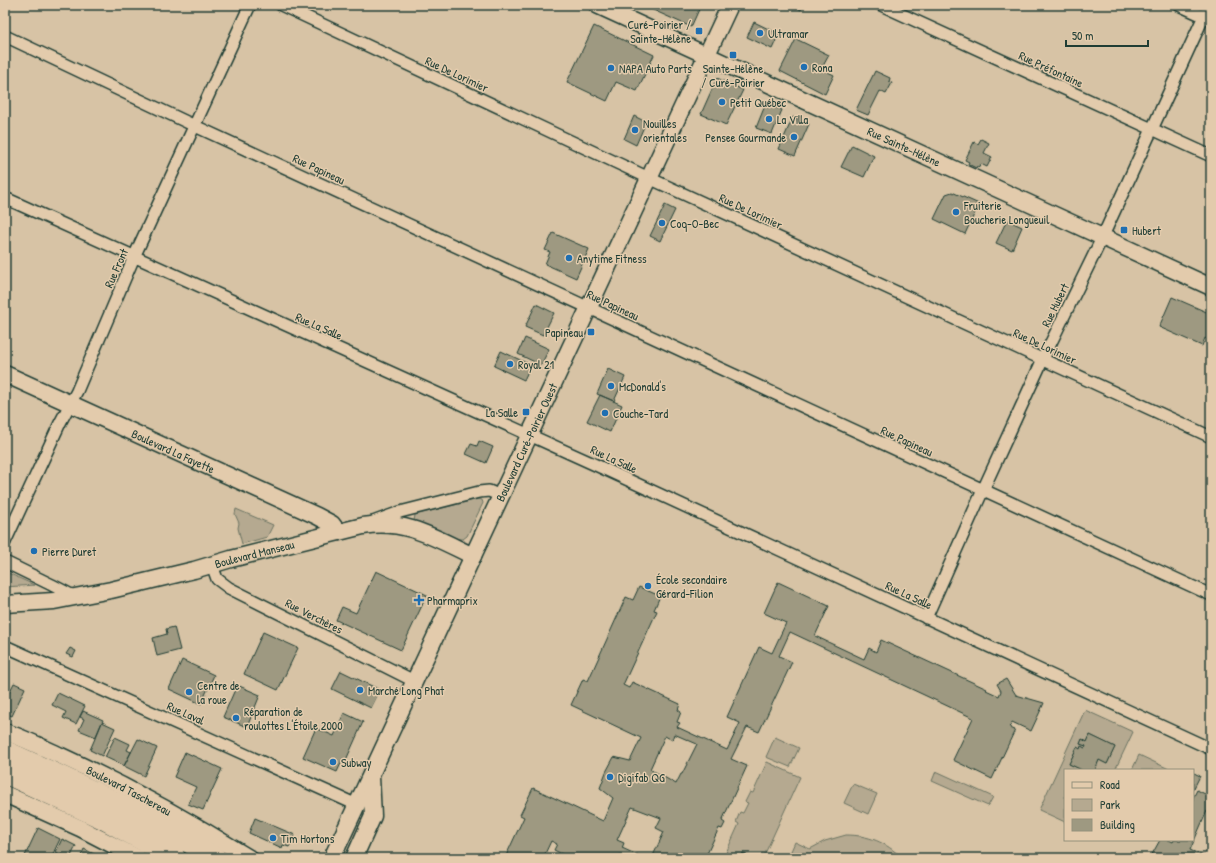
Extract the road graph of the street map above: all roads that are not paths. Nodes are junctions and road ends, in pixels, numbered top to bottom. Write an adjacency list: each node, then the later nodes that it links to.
1 (250, 5): 11 (street, Rue Front)
2 (281, 5): 14 (street, Rue De Lorimier)
3 (597, 5): 10 (street, Rue Sainte-Hélène)
4 (730, 5): 10 (street, Boulevard Curé-Poirier Ouest)
5 (881, 5): 12 (street, Rue Préfontaine)
6 (1179, 5): 8 (street)
7 (1209, 5): 8 (street, Rue Hubert)
8 (1208, 18): 12 (street, Rue Hubert)
9 (5, 36): 11 (street, Rue Papineau)
10 (706, 55): 14 (street, Boulevard Curé-Poirier Ouest); 16 (street, Rue Sainte-Hélène)
11 (195, 126): 17 (street, Rue Front); 19 (street, Rue Papineau)
12 (1152, 129): 13 (street, Rue Préfontaine); 16 (street, Rue Hubert)
13 (1211, 156)
14 (649, 178): 19 (street, Boulevard Curé-Poirier Ouest); 20 (street, Rue De Lorimier)
15 (5, 198): 17 (street, Rue La Salle)
16 (1103, 236): 18 (street, Rue Sainte-Hélène); 20 (street, Rue Hubert)
17 (134, 257): 23 (street, Rue Front); 24 (street, Rue La Salle)
18 (1211, 287)
19 (589, 308): 24 (street, Boulevard Curé-Poirier Ouest); 26 (street, Rue Papineau)
20 (1043, 359): 25 (street, Rue De Lorimier); 26 (street, Rue Hubert)
21 (5, 374): 23 (street, Boulevard La Fayette)
22 (5, 386): 23 (street, Boulevard La Fayette)
23 (67, 409): 29 (street, Boulevard La Fayette); 30 (street, Rue Front)
24 (529, 435): 27 (street, Boulevard Curé-Poirier Ouest); 37 (street, Rue La Salle)
25 (1211, 437)
26 (983, 490): 34 (street, Rue Papineau); 37 (street, Rue Hubert)
27 (501, 496): 28 (street, Boulevard Manseau); 31 (street, Boulevard Curé-Poirier Ouest)
28 (363, 526): 29 (street, Boulevard Manseau); 31 (street)
29 (330, 534): 33 (street, Boulevard Manseau)
30 (5, 542)
31 (473, 556): 39 (street, Boulevard Curé-Poirier Ouest)
32 (5, 562): 35 (street)
33 (212, 565): 35 (street, Boulevard Manseau); 39 (street, Rue Verchères)
34 (1211, 595)
35 (75, 598): 36 (street, Boulevard Manseau)
36 (5, 604)
37 (926, 618): 41 (street, Rue La Salle)
38 (5, 646): 46 (street, Rue Laval)
39 (414, 680): 43 (street, Boulevard Curé-Poirier Ouest)
40 (5, 732): 50 (street, Boulevard Taschereau)
41 (1211, 749)
42 (5, 751): 49 (highway, Boulevard Taschereau)
43 (371, 773): 46 (street, Boulevard Curé-Poirier Ouest); 52 (street)
44 (5, 774): 48 (highway)
45 (5, 794): 47 (street)
46 (357, 805): 51 (street, Boulevard Curé-Poirier Ouest)
47 (138, 858)
48 (175, 858)
49 (215, 858)
50 (249, 858)
51 (332, 858)
52 (354, 858)

